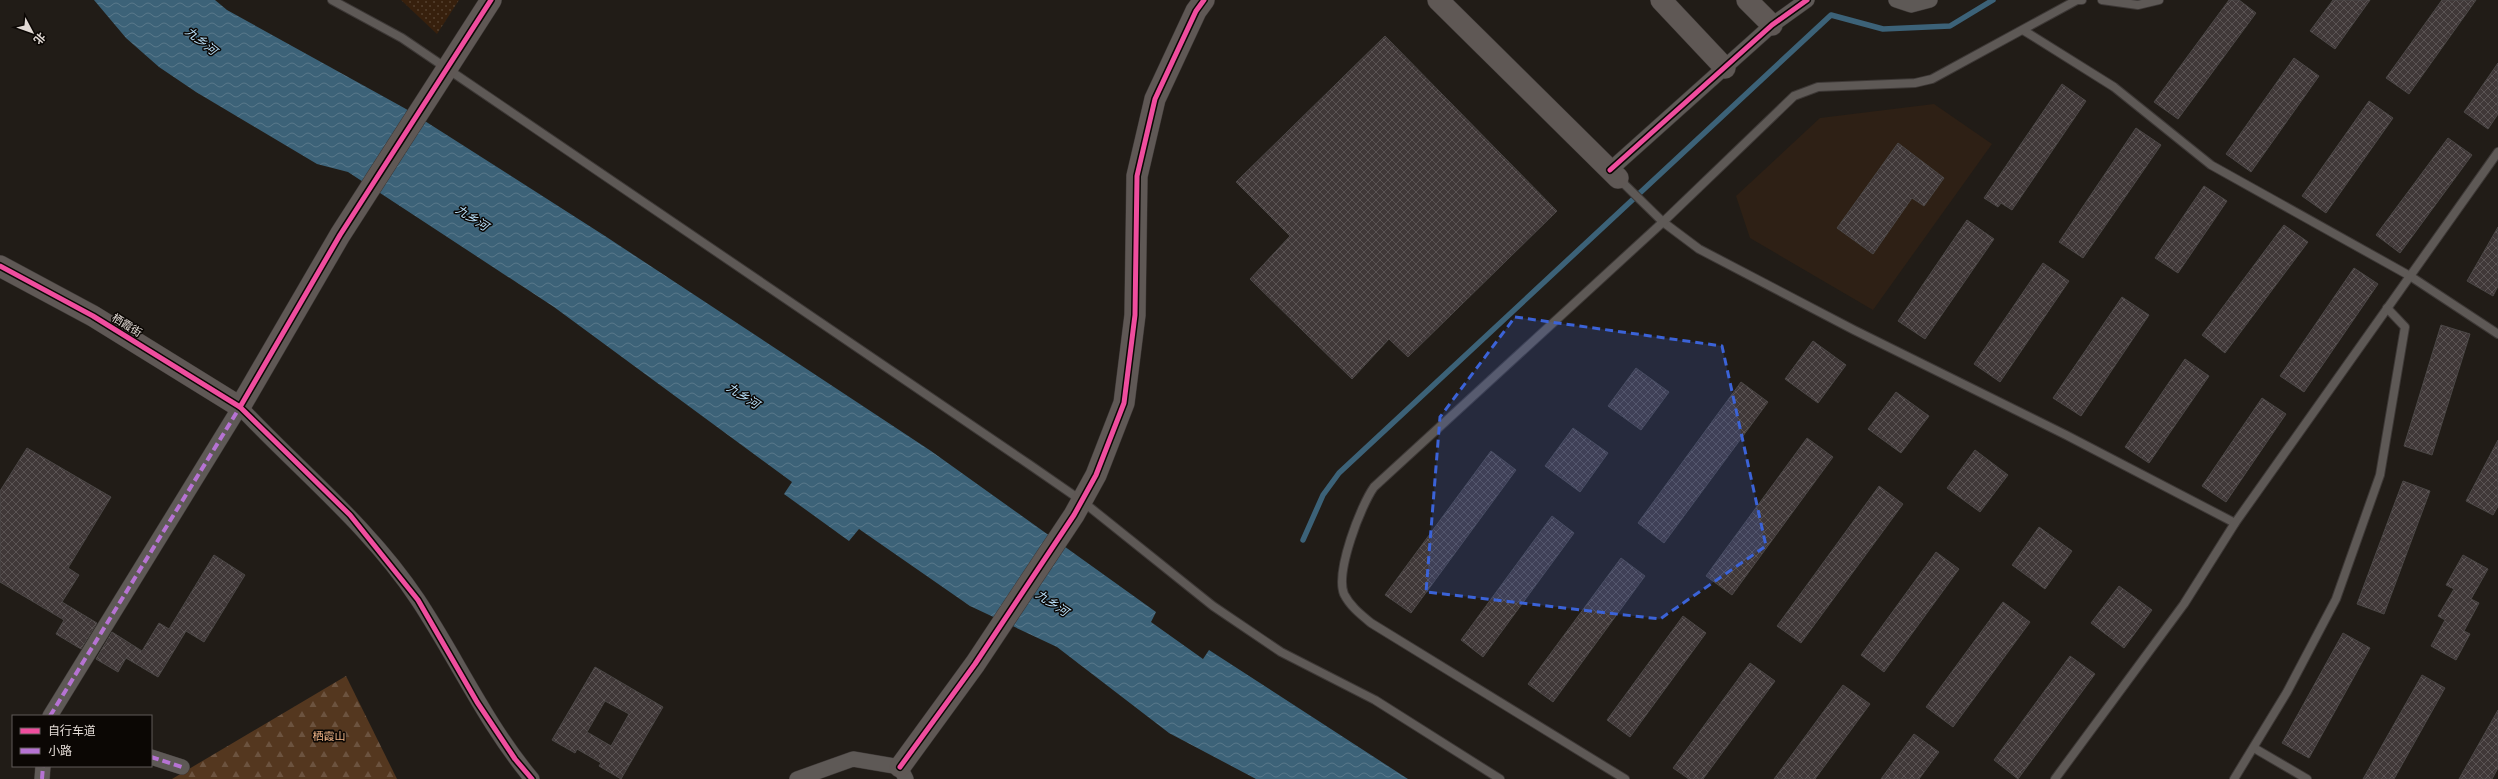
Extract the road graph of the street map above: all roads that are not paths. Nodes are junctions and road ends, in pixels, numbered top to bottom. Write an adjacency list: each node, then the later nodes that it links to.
1 (332, 0): 16 (lane)
2 (491, 0): 16 (street)
3 (1204, 0): 25 (street)
4 (1438, 0): 18 (street)
5 (1661, 0): 15 (street)
6 (1747, 0): 13 (street)
7 (1807, 0): 13 (street)
8 (1896, 0): 9 (street)
9 (1930, 0)
10 (2082, 0): 14 (lane)
11 (2102, 0): 12 (lane)
12 (2159, 0)
13 (1772, 26): 15 (street)
14 (2023, 30): 19 (lane); 21 (lane)
15 (1725, 68): 18 (street)
16 (446, 69): 24 (street); 25 (lane)
17 (2498, 152): 21 (lane)
18 (1614, 174): 19 (lane)
19 (1663, 222): 26 (lane); 37 (lane)
20 (0, 266): 24 (street, 栖霞街)
21 (2410, 276): 22 (lane); 23 (lane)
22 (2387, 308): 26 (lane); 28 (lane)
23 (2498, 334)
24 (240, 407): 27 (street); 34 (street)
25 (1078, 508): 32 (street); 36 (lane)
26 (2235, 523): 38 (lane)
27 (51, 715)
28 (2254, 748): 39 (lane); 40 (lane)
29 (152, 757): 31 (street)
30 (43, 767): 33 (street)
31 (182, 767)
32 (903, 773): 35 (street)
33 (42, 779)
34 (532, 779)
35 (797, 779)
36 (1500, 779)
37 (1625, 779)
38 (2055, 779)
39 (2234, 779)
40 (2307, 779)

